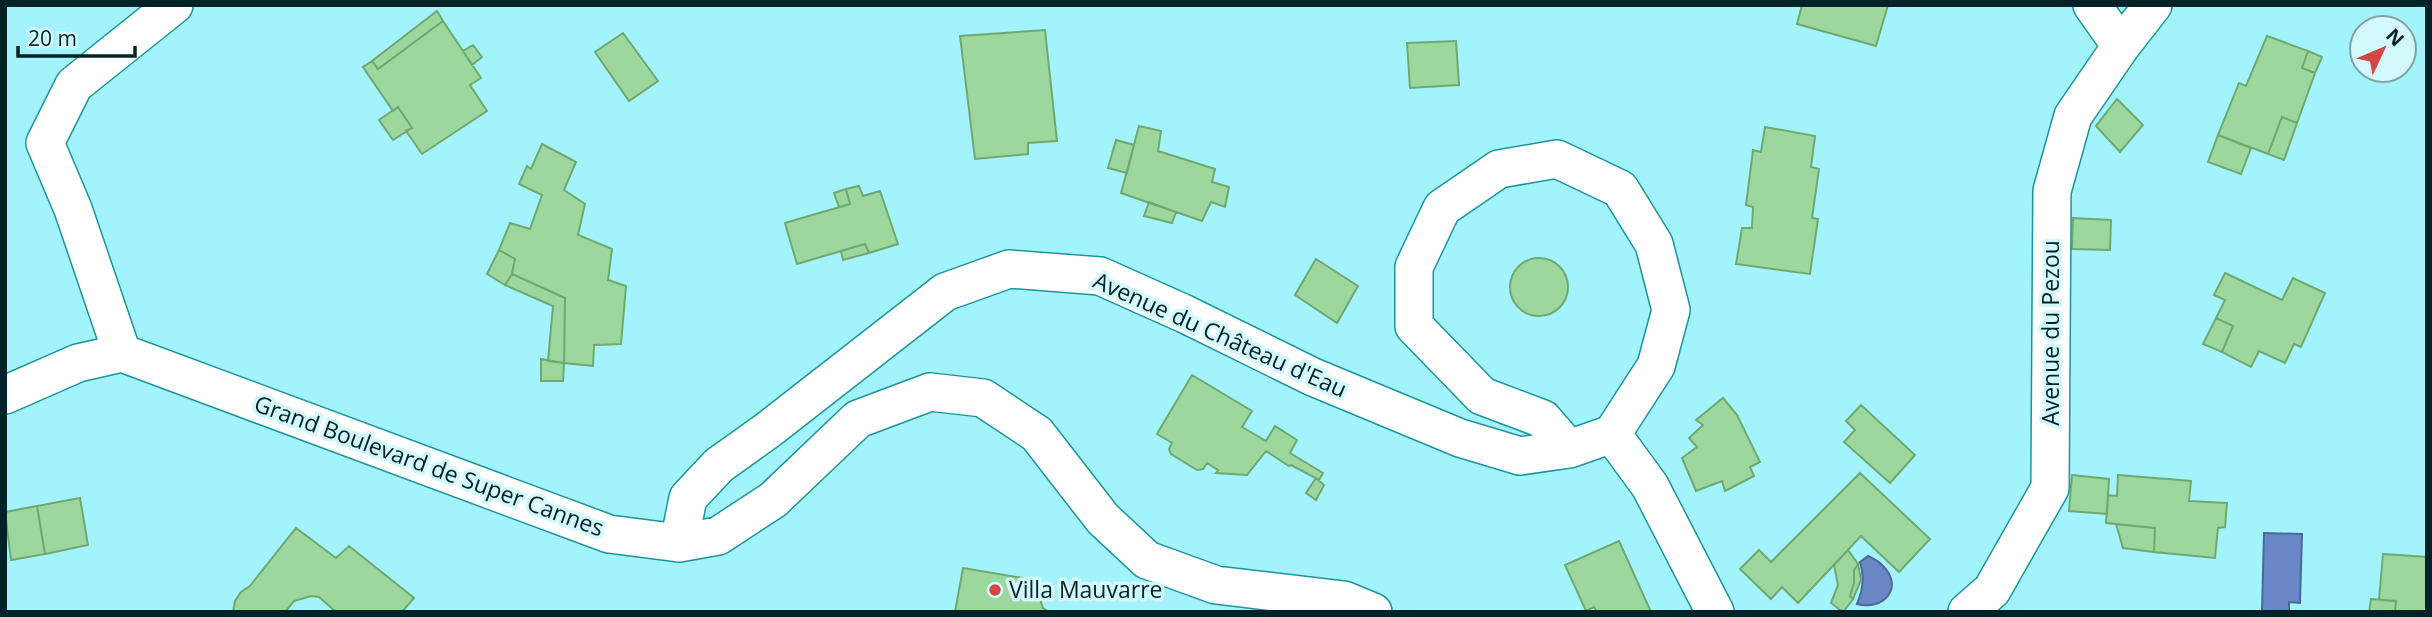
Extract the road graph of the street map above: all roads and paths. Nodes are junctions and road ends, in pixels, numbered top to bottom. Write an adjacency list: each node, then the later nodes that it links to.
1 (174, 5): 5 (street)
2 (2092, 5): 4 (street)
3 (2153, 5): 4 (street, Avenue du Pezou)
4 (2121, 46): 12 (street, Avenue du Pezou)
5 (122, 353): 6 (street); 9 (street, Grand Boulevard de Super Cannes)
6 (5, 395)
7 (1612, 434): 8 (street, Avenue du Château d'Eau); 8 (street); 11 (street)
8 (1569, 449): 9 (street, Avenue du Château d'Eau)
9 (679, 543): 10 (street, Grand Boulevard de Super Cannes)
10 (1373, 612)
11 (1715, 612)
12 (1968, 612)

